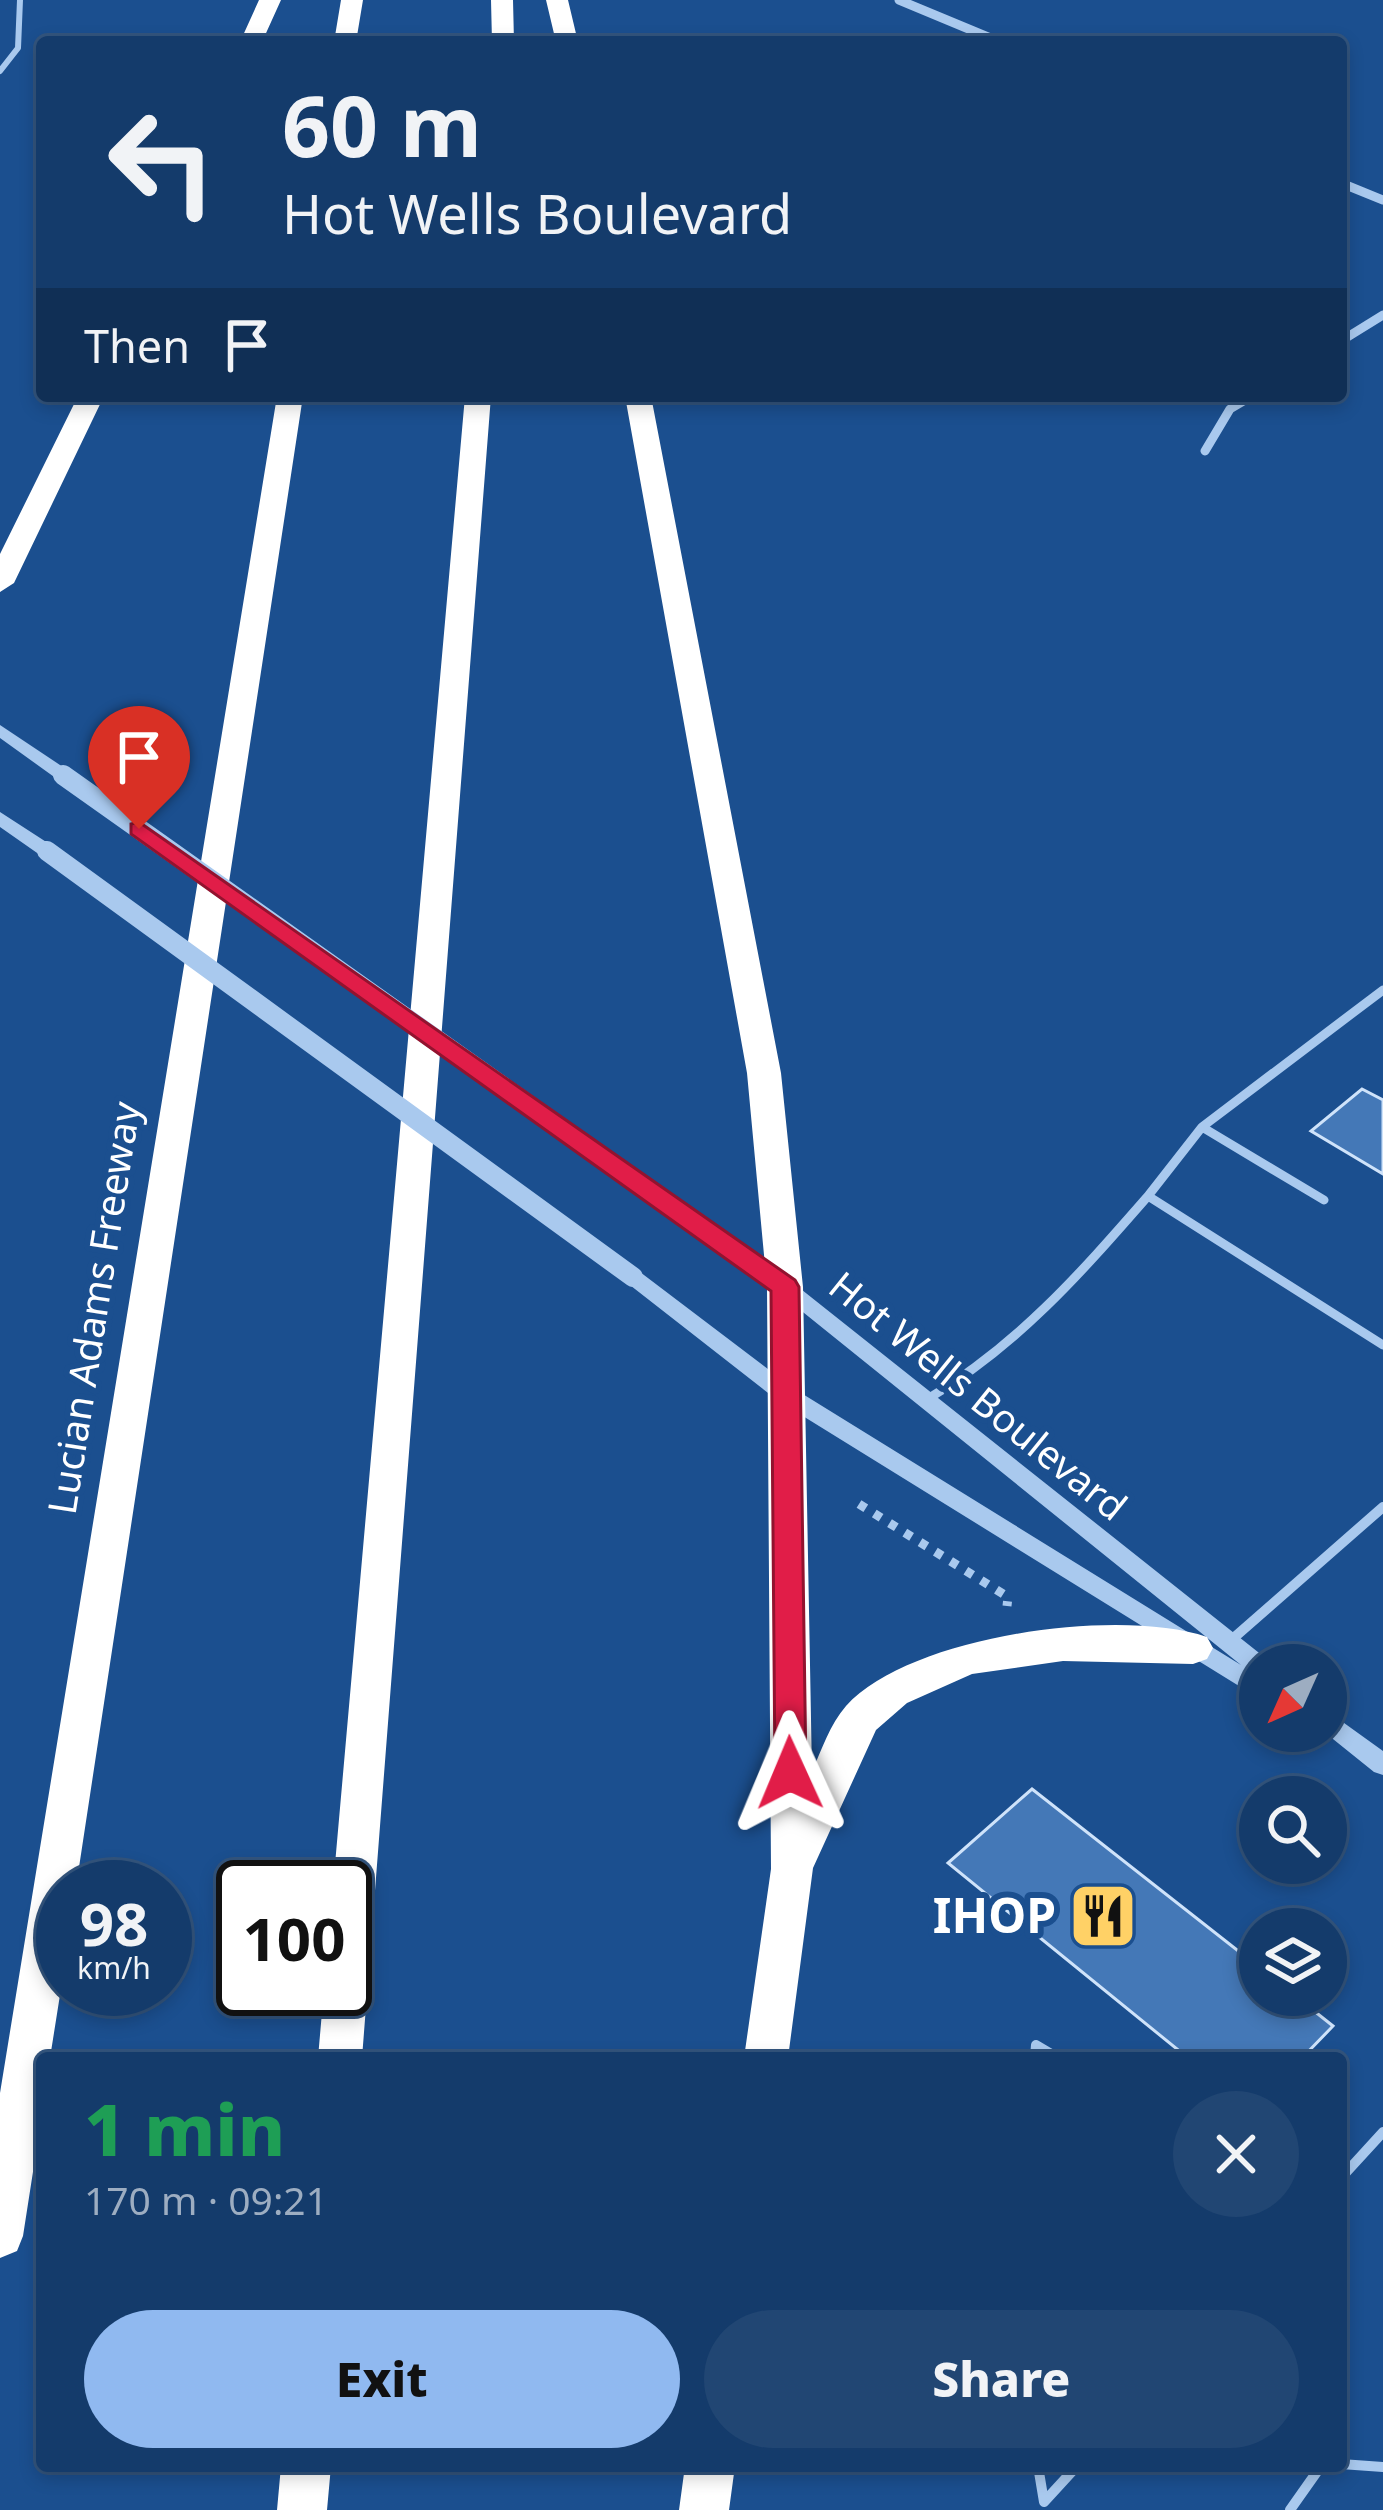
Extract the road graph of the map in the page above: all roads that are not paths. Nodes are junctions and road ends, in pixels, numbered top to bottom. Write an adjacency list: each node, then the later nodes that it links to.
1 (20, 0): 12 (lane)
2 (270, 0): 7 (highway)
3 (352, 0): 8 (highway)
4 (502, 0): 9 (highway)
5 (556, 0): 10 (highway)
6 (898, 0): 11 (street)
7 (254, 36)
8 (346, 36)
9 (503, 36)
10 (565, 36)
11 (985, 36)
12 (0, 71)
13 (1347, 185): 14 (street)
14 (1383, 200)
15 (1383, 315): 16 (street)
16 (1347, 337)
17 (88, 402): 23 (highway)
18 (289, 402): 47 (highway, Lucian Adams Freeway)
19 (478, 402): 43 (highway)
20 (639, 402): 32 (highway)
21 (1242, 402): 22 (street)
22 (1205, 451)
23 (59, 467): 24 (highway); 25 (highway)
24 (0, 525)
25 (0, 583)
26 (0, 730): 32 (street, Hot Wells Boulevard, bridge)
27 (0, 818): 34 (street, Hot Wells Boulevard, bridge)
28 (1383, 990): 29 (lane)
29 (1202, 1127): 30 (lane); 31 (lane)
30 (1148, 1196): 33 (lane); 35 (lane)
31 (1324, 1200)
32 (785, 1287): 34 (highway); 35 (street, Hot Wells Boulevard)
33 (1383, 1345)
34 (785, 1394): 37 (street, Hot Wells Boulevard); 42 (highway)
35 (926, 1400): 37 (street, Hot Wells Boulevard)
36 (1383, 1507): 37 (lane)
37 (1211, 1645): 38 (street, Hot Wells Boulevard); 39 (street, Hot Wells Boulevard); 42 (highway)
38 (1239, 1658)
39 (1239, 1670)
40 (1347, 1739): 41 (street)
41 (1379, 1762)
42 (792, 1869): 44 (highway)
43 (340, 2052)
44 (767, 2052)
45 (1383, 2132): 46 (lane)
46 (1347, 2171)
47 (0, 2236)
48 (1347, 2464): 49 (lane)
49 (1383, 2467)
50 (305, 2472): 55 (highway)
51 (709, 2472): 56 (highway)
52 (1039, 2472): 53 (lane)
53 (1072, 2472)
54 (1317, 2472): 57 (lane)
55 (302, 2510)
56 (704, 2510)
57 (1290, 2510)

